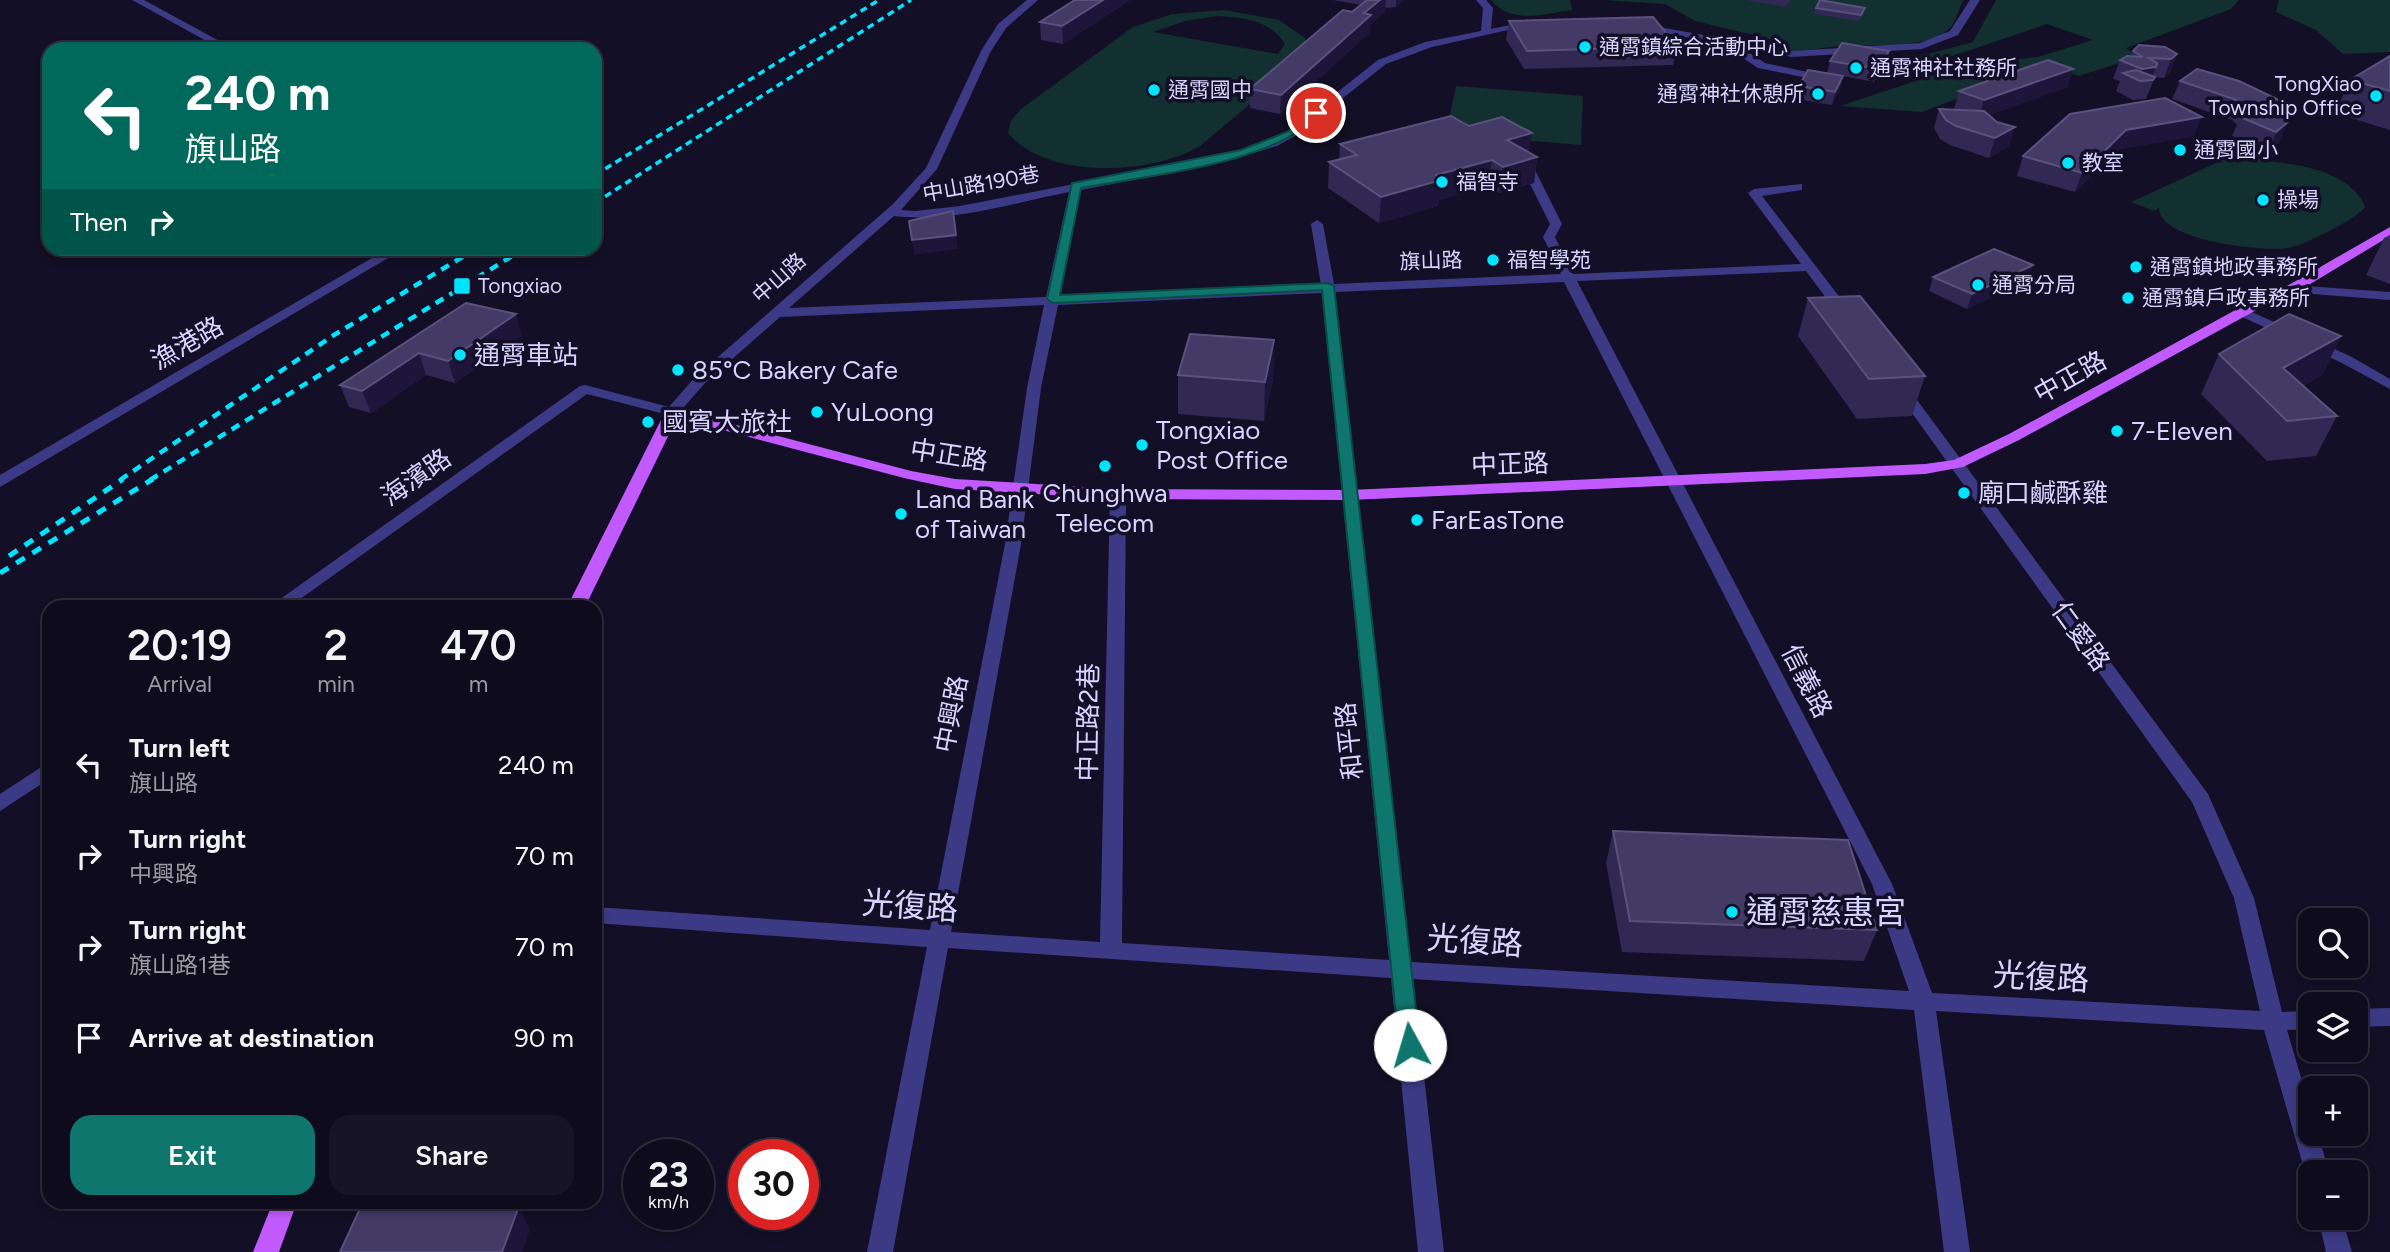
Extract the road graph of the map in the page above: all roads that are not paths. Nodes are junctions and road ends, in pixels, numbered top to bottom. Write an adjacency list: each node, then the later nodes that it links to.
1 (137, 0): 9 (street)
2 (1033, 0): 16 (street, 中山路)
3 (1481, 0): 7 (street)
4 (1975, 0): 11 (street)
5 (1538, 22): 7 (street, 中山路190巷)
6 (1630, 26): 8 (street)
7 (1486, 32): 14 (street, 中山路190巷)
8 (1681, 32): 10 (street); 11 (street)
9 (216, 42)
10 (1730, 45): 11 (street); 12 (street)
11 (1813, 54)
12 (1841, 81)
13 (1527, 166): 21 (street, 信義路)
14 (1076, 186): 16 (street, 中山路190巷); 25 (street, 中興路)
15 (1798, 187): 20 (street)
16 (892, 212): 27 (street, 中山路)
17 (1317, 224): 22 (street, 和平路)
18 (2390, 231): 23 (main road, 中正路)
19 (385, 256): 34 (street, 漁港路)
20 (1811, 267): 21 (street, 旗山路); 28 (street)
21 (1568, 276): 22 (street, 旗山路); 35 (street, 信義路)
22 (1328, 286): 25 (street, 旗山路); 38 (street, 和平路)
23 (2292, 289): 24 (street); 26 (main road, 中正路)
24 (2390, 296)
25 (1053, 299): 27 (street, 旗山路); 36 (street, 中興路)
26 (2243, 312): 30 (street); 33 (main road, 中正路)
27 (780, 313): 32 (street, 中山路)
28 (1852, 322)
29 (1892, 376): 33 (street, 仁愛路)
30 (2390, 385)
31 (585, 389): 32 (street, 中正路); 39 (street, 海濱路)
32 (672, 412): 36 (main road, 中正路); 40 (main road, 中山路)
33 (1958, 464): 35 (main road, 中正路); 51 (street, 仁愛路)
34 (0, 482)
35 (1674, 482): 38 (main road, 中正路); 47 (street, 信義路)
36 (1022, 489): 37 (main road, 中正路); 44 (street, 中興路)
37 (1118, 494): 38 (main road, 中正路); 45 (street, 中正路2巷)
38 (1350, 495): 46 (street, 和平路)
39 (288, 600)
40 (579, 600)
41 (42, 774): 42 (street)
42 (0, 804)
43 (602, 916): 44 (street, 光復路)
44 (938, 940): 45 (street, 光復路); 56 (street, 中興路)
45 (1111, 951): 46 (street, 光復路)
46 (1402, 968): 47 (street, 光復路); 57 (street, 和平路)
47 (1924, 1002): 51 (street, 光復路); 58 (street, 信義路)
48 (2390, 1017): 49 (street)
49 (2368, 1018)
50 (2298, 1020): 51 (street, 光復路)
51 (2273, 1021): 52 (street, 仁愛路)
52 (2314, 1160)
53 (282, 1209): 55 (main road)
54 (2333, 1230): 59 (street)
55 (266, 1252)
56 (880, 1252)
57 (1431, 1252)
58 (1957, 1252)
59 (2339, 1252)

